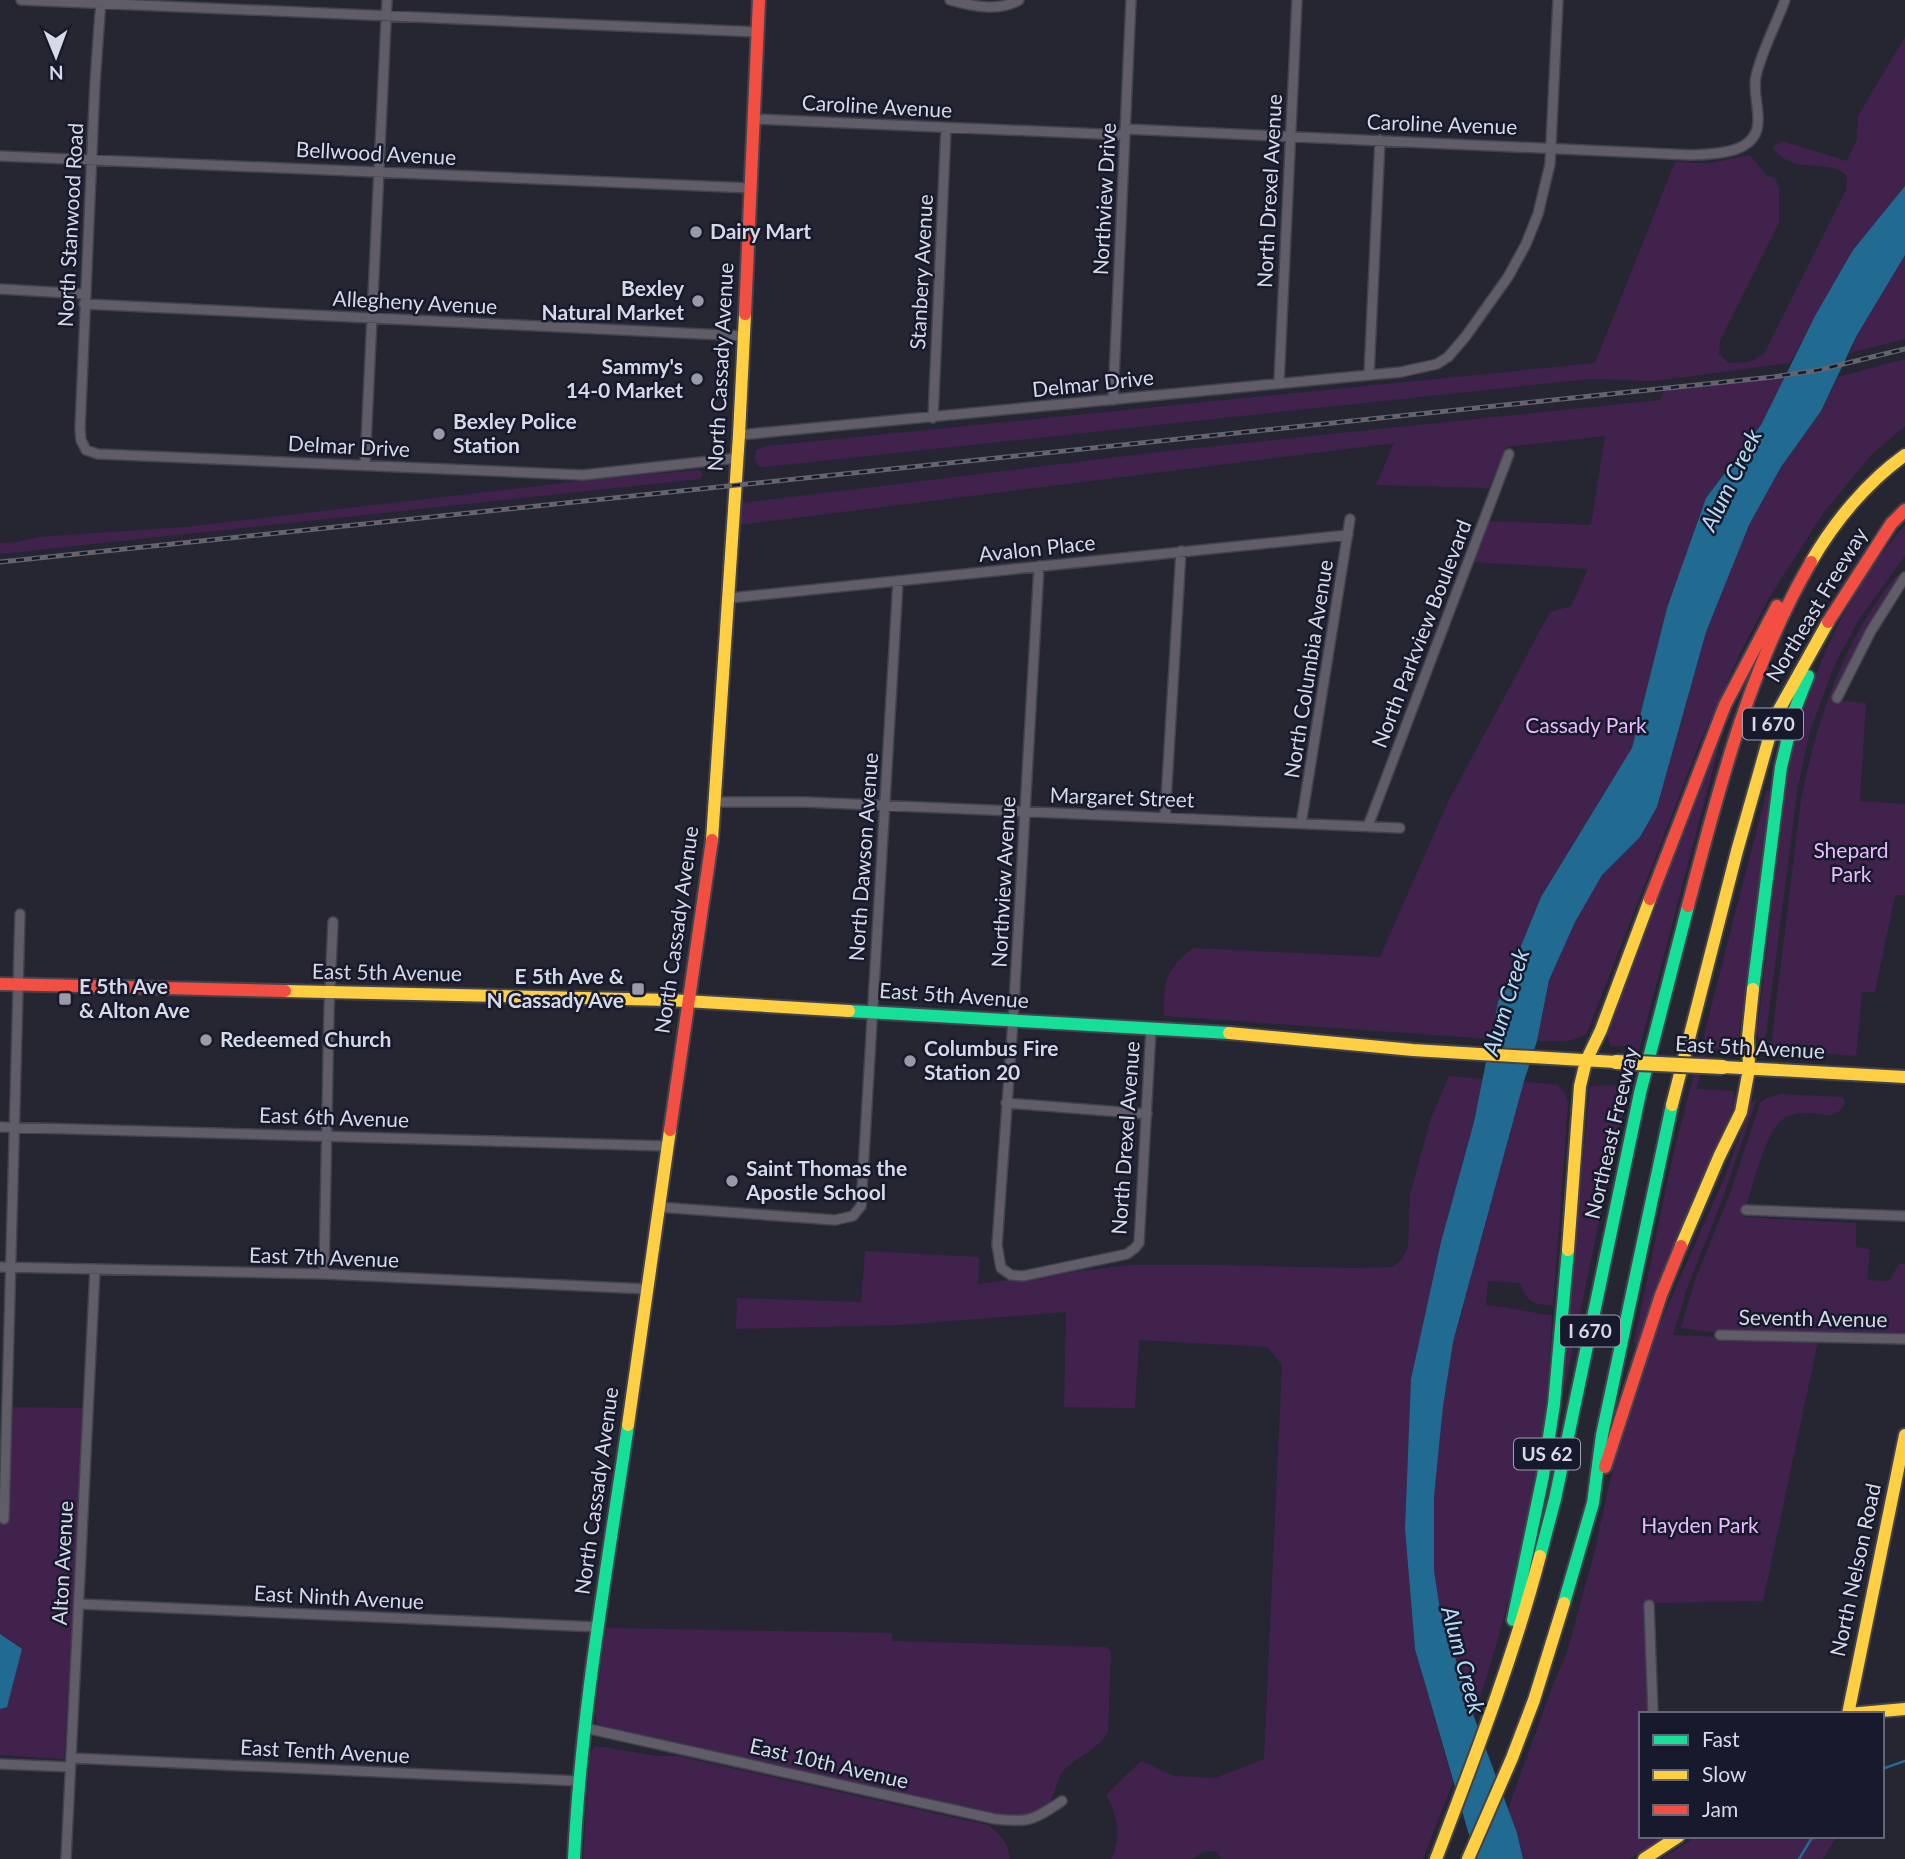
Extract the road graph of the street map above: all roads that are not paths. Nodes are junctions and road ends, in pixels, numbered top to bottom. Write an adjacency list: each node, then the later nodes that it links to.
1 (22, 0): 10 (street)
2 (387, 0): 11 (street)
3 (759, 0): 12 (main road, North Cassady Avenue)
4 (950, 0): 5 (street)
5 (1019, 0)
6 (1131, 0): 15 (street, Northview Drive)
7 (1297, 0): 16 (street, North Drexel Avenue)
8 (1558, 0): 18 (street)
9 (1785, 0): 18 (street, Caroline Avenue)
10 (101, 2): 11 (street); 20 (street, North Stanwood Road)
11 (387, 16): 12 (street); 21 (street)
12 (758, 32): 13 (main road, North Cassady Avenue)
13 (754, 119): 14 (street, Caroline Avenue); 22 (main road, North Cassady Avenue)
14 (946, 128): 15 (street, Caroline Avenue); 30 (street, Stanbery Avenue)
15 (1125, 132): 16 (street, Caroline Avenue); 29 (street, Northview Drive)
16 (1290, 137): 17 (street, Caroline Avenue); 28 (street, North Drexel Avenue)
17 (1380, 140): 18 (street, Caroline Avenue); 27 (street)
18 (1551, 148): 27 (street, Delmar Drive)
19 (0, 156): 20 (street, Bellwood Avenue)
20 (92, 159): 21 (street, Bellwood Avenue); 24 (street, North Stanwood Road)
21 (379, 172): 22 (street, Bellwood Avenue); 25 (street)
22 (751, 188): 26 (main road, North Cassady Avenue)
23 (0, 289): 24 (street, Allegheny Avenue)
24 (85, 299): 25 (street, Allegheny Avenue); 32 (street, North Stanwood Road)
25 (372, 318): 26 (street, Allegheny Avenue); 36 (street)
26 (744, 336): 31 (main road, North Cassady Avenue)
27 (1369, 375): 28 (street, Delmar Drive)
28 (1279, 383): 29 (street, Delmar Drive)
29 (1113, 400): 30 (street, Delmar Drive)
30 (933, 418): 31 (street, Delmar Drive)
31 (739, 435): 35 (main road, North Cassady Avenue)
32 (86, 450): 36 (street, Delmar Drive)
33 (1509, 454): 53 (street, North Parkview Boulevard)
34 (1905, 455): 40 (main road, Northeast Freeway / I 670)
35 (737, 458): 36 (street, Delmar Drive); 45 (main road, North Cassady Avenue)
36 (365, 465)
37 (1905, 510): 46 (main road, Northeast Freeway / I 670)
38 (1350, 519): 39 (street, North Columbia Avenue)
39 (1348, 535): 41 (street, Avalon Place); 52 (street, North Columbia Avenue)
40 (1820, 548): 64 (main road); 89 (main road, Northeast Freeway / I 670)
41 (1181, 551): 42 (street, Avalon Place); 51 (street)
42 (1039, 566): 44 (street, Avalon Place); 50 (street, Northview Avenue)
43 (1905, 577): 47 (street)
44 (898, 581): 45 (street, Avalon Place); 49 (street, North Dawson Avenue)
45 (730, 598): 48 (main road, North Cassady Avenue)
46 (1827, 628): 65 (main road); 84 (main road, Northeast Freeway / I 670)
47 (1837, 698)
48 (716, 802): 49 (street, Margaret Street); 60 (main road, North Cassady Avenue)
49 (885, 806): 50 (street, Margaret Street); 61 (street, North Dawson Avenue)
50 (1025, 812): 51 (street, Margaret Street); 62 (street, Northview Avenue)
51 (1165, 817): 52 (street, Margaret Street)
52 (1301, 824): 53 (street, Margaret Street)
53 (1368, 826): 54 (street, Margaret Street)
54 (1400, 828)
55 (20, 914): 58 (street)
56 (333, 922): 59 (street)
57 (0, 984): 58 (main road, East 5th Avenue)
58 (19, 985): 59 (main road, East 5th Avenue); 70 (street)
59 (329, 992): 60 (main road, East 5th Avenue); 71 (street)
60 (688, 1001): 61 (main road, East 5th Avenue); 72 (main road, North Cassady Avenue)
61 (872, 1012): 62 (main road, East 5th Avenue); 73 (street, North Dawson Avenue)
62 (1013, 1021): 63 (main road, East 5th Avenue); 67 (street, Northview Avenue)
63 (1151, 1029): 64 (main road, East 5th Avenue); 68 (street, North Drexel Avenue)
64 (1586, 1061): 65 (main road, East 5th Avenue, bridge); 89 (main road, US 62)
65 (1749, 1069): 66 (main road, East 5th Avenue); 84 (main road, US 62)
66 (1905, 1077)
67 (1006, 1102): 68 (street); 76 (street, Northview Avenue)
68 (1146, 1114): 76 (street, North Drexel Avenue)
69 (0, 1126): 70 (street, East 6th Avenue)
70 (16, 1127): 71 (street, East 6th Avenue); 77 (street)
71 (327, 1135): 72 (street, East 6th Avenue); 79 (street)
72 (667, 1146): 73 (main road, North Cassady Avenue)
73 (658, 1208): 80 (main road, North Cassady Avenue)
74 (1746, 1210): 75 (street)
75 (1905, 1216)
76 (1135, 1248)
77 (5, 1267): 78 (street, East 7th Avenue); 85 (street)
78 (95, 1269): 79 (street, East 7th Avenue); 86 (street, Alton Avenue)
79 (324, 1274): 80 (street, East 7th Avenue)
80 (647, 1289): 88 (main road, North Cassady Avenue)
81 (1720, 1335): 82 (street, Seventh Avenue)
82 (1905, 1339)
83 (1905, 1435): 92 (main road, North Nelson Road)
84 (1593, 1503): 103 (main road, Northeast Freeway / I 670)
85 (4, 1519)
86 (79, 1604): 88 (street, East Ninth Avenue); 95 (street, Alton Avenue)
87 (1649, 1605): 91 (street)
88 (598, 1627): 94 (main road, North Cassady Avenue)
89 (1496, 1695): 102 (main road, Northeast Freeway / I 670)
90 (1905, 1709): 93 (main road)
91 (1653, 1712)
92 (1847, 1712)
93 (1870, 1712)
94 (585, 1728): 97 (main road, North Cassady Avenue); 98 (street, East 10th Avenue)
95 (70, 1762): 96 (street, East Tenth Avenue); 97 (street, East Tenth Avenue); 100 (street, Alton Avenue)
96 (0, 1764)
97 (578, 1781): 101 (main road, North Cassady Avenue)
98 (1062, 1801)
99 (1676, 1838): 104 (main road)
100 (66, 1859)
101 (574, 1859)
102 (1436, 1859)
103 (1468, 1859)
104 (1644, 1859)

